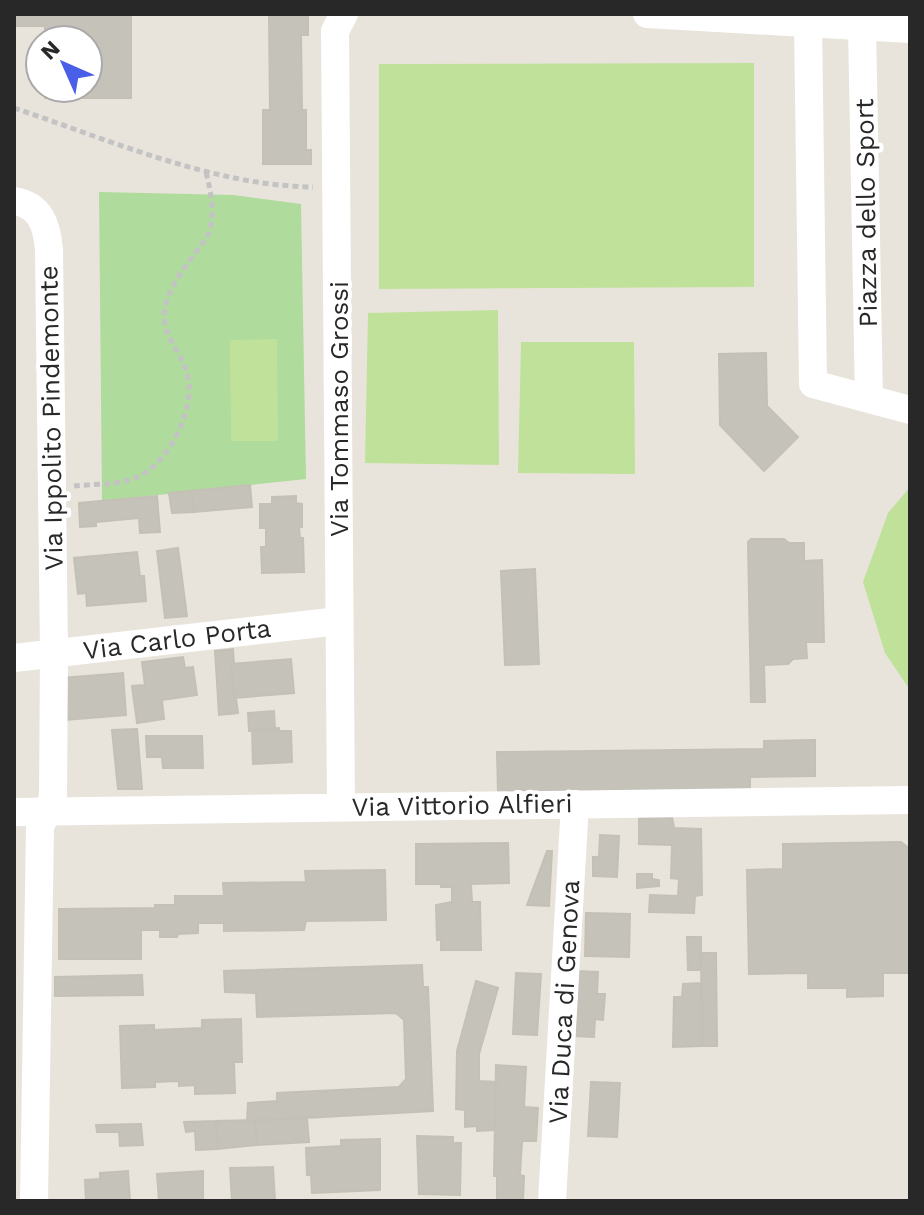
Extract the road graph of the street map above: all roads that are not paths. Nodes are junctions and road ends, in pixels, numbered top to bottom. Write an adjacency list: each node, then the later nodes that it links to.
1 (344, 14): 9 (street, Via Tommaso Grossi)
2 (647, 14): 3 (street)
3 (808, 21): 4 (street); 7 (street)
4 (862, 26): 5 (street); 7 (street, Piazza dello Sport)
5 (910, 29)
6 (14, 201): 10 (street, Via Ippolito Pindemonte)
7 (869, 399): 8 (street)
8 (910, 410)
9 (339, 621): 10 (street, Via Carlo Porta); 14 (street, Via Tommaso Grossi)
10 (54, 653): 11 (street, Via Carlo Porta); 15 (street, Via Ippolito Pindemonte)
11 (14, 658)
12 (910, 800): 13 (street, Via Vittorio Alfieri)
13 (575, 804): 14 (street, Via Vittorio Alfieri); 19 (street, Via Duca di Genova)
14 (341, 806): 15 (street, Via Vittorio Alfieri)
15 (46, 811): 16 (street, Via Vittorio Alfieri); 17 (street, Via Ippolito Pindemonte)
16 (14, 812)
17 (25, 1029): 18 (street, Via Ippolito Pindemonte)
18 (34, 1201)
19 (552, 1201)

